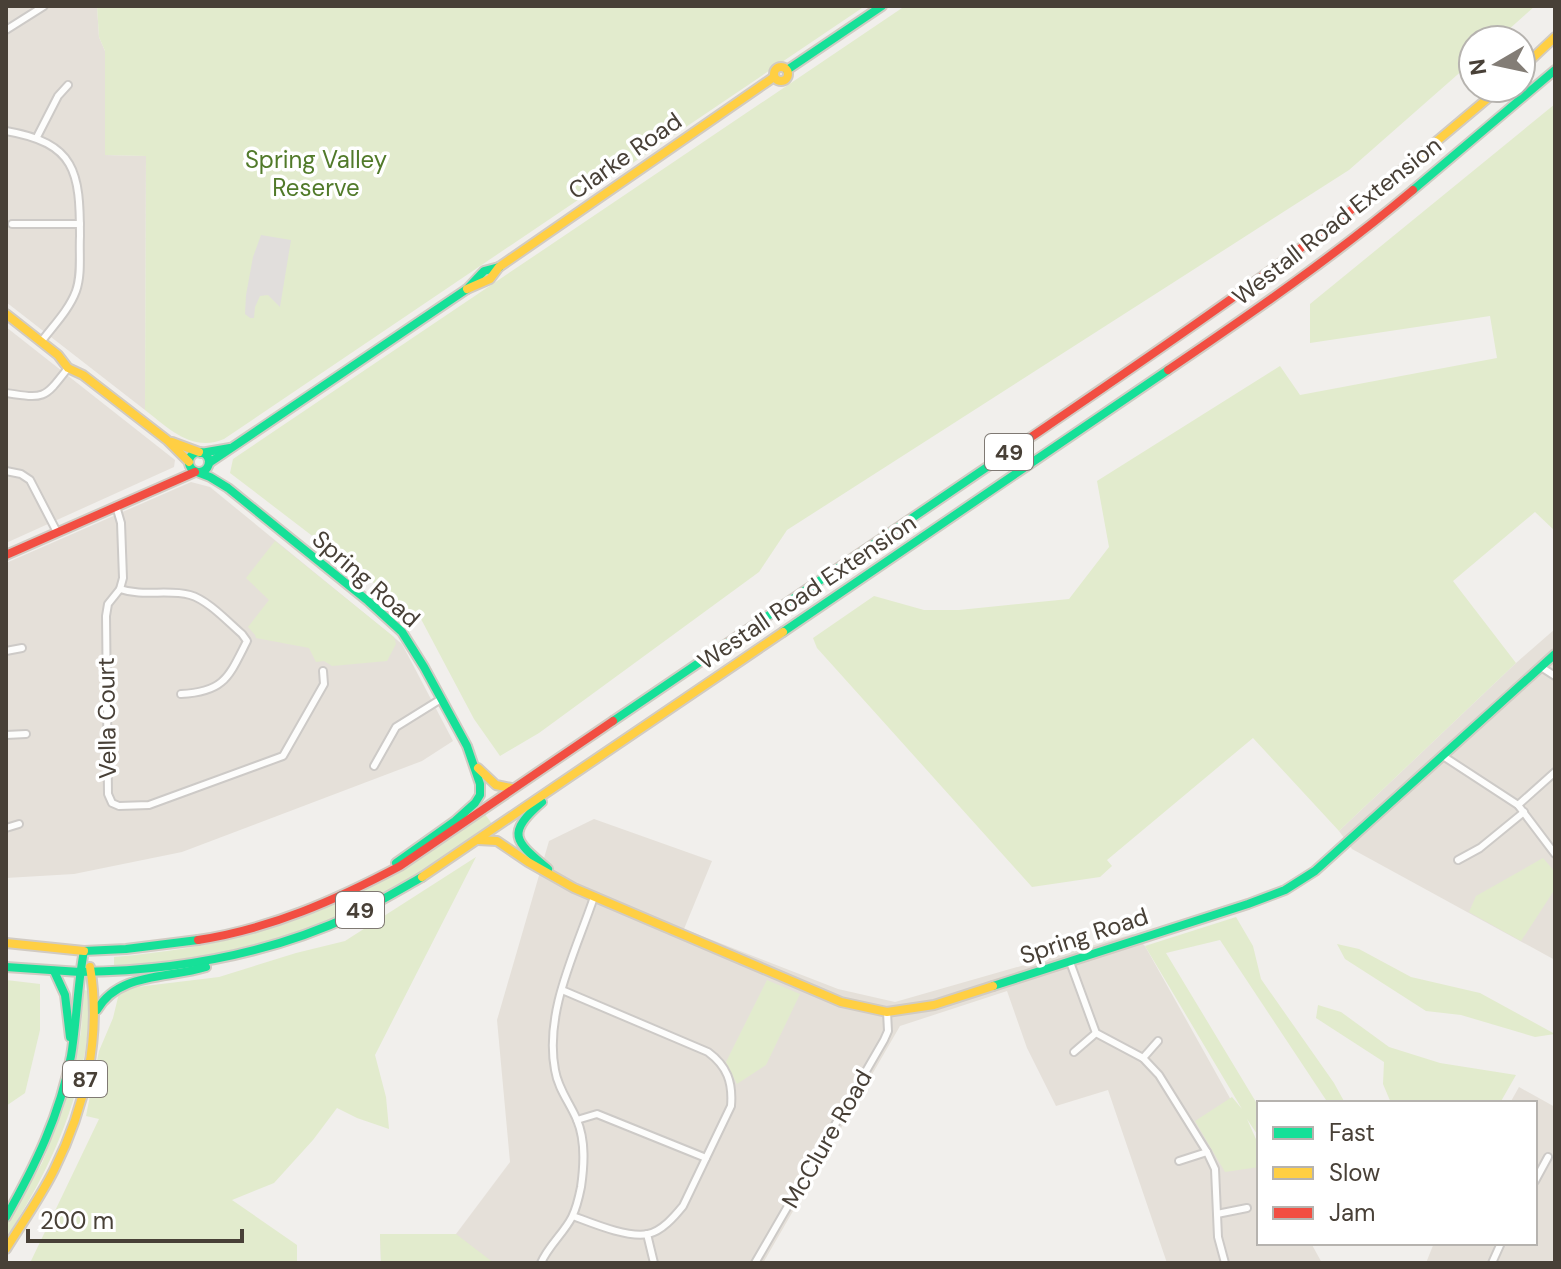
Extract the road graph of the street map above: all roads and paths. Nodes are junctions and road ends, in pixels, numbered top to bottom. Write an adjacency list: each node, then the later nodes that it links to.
1 (44, 6): 3 (street)
2 (882, 6): 18 (main road, Clarke Road)
3 (6, 30)
4 (1555, 37): 5 (main road)
5 (1537, 54)
6 (1555, 70): 43 (main road, Westall Road Extension / 49)
7 (68, 85): 10 (street)
8 (1481, 104): 45 (main road, Westall Road Extension / 49)
9 (6, 131): 10 (street)
10 (37, 137): 12 (street)
11 (12, 224): 12 (street)
12 (80, 224): 14 (street)
13 (6, 314): 14 (main road)
14 (41, 342): 15 (main road)
15 (68, 368): 16 (street); 17 (main road)
16 (6, 393)
17 (167, 440): 19 (main road); 20 (main road)
18 (230, 447): 19 (main road, Clarke Road); 21 (main road, Clarke Road)
19 (200, 453): 20 (main road); 21 (main road)
20 (189, 462): 23 (main road); 24 (main road)
21 (209, 464): 23 (main road); 25 (main road, Spring Road)
22 (6, 471): 27 (street)
23 (196, 472): 24 (main road); 25 (main road, Spring Road)
24 (172, 481): 26 (main road)
25 (228, 488): 37 (main road, Spring Road)
26 (116, 506): 27 (main road); 29 (street, Vella Court)
27 (57, 532): 28 (main road)
28 (6, 555)
29 (120, 589): 34 (street, Vella Court); 36 (street)
30 (22, 648): 31 (street)
31 (6, 651)
32 (1555, 654): 33 (main road, Spring Road)
33 (1541, 667): 35 (street); 40 (main road, Spring Road)
34 (323, 671)
35 (1555, 676)
36 (181, 694)
37 (441, 699): 41 (main road, Spring Road); 42 (street)
38 (26, 734): 39 (street)
39 (6, 735)
40 (1443, 756): 46 (street); 59 (main road, Spring Road)
41 (474, 764): 45 (main road, Spring Road); 53 (main road, Spring Road)
42 (374, 766)
43 (581, 770): 50 (main road, Westall Road Extension / 49); 54 (main road, Spring Road)
44 (1555, 772): 46 (street)
45 (515, 788): 53 (main road, Westall Road Extension / 49)
46 (1518, 805): 47 (street)
47 (1524, 812): 51 (street); 52 (street)
48 (19, 824): 49 (street)
49 (6, 828)
50 (478, 840): 54 (main road, Spring Road); 58 (main road, Westall Road Extension / 49)
51 (1555, 854)
52 (1458, 860)
53 (381, 876): 57 (main road, Westall Road Extension / 49)
54 (560, 881): 55 (main road, Spring Road)
55 (594, 897): 64 (street); 65 (main road, Spring Road)
56 (6, 943): 57 (main road, Westall Road Extension / 49)
57 (85, 951): 62 (main road, 87); 63 (main road, 87)
58 (232, 956): 63 (main road, Westall Road Extension / 49); 66 (main road)
59 (1070, 962): 65 (main road, Spring Road); 67 (street)
60 (6, 967): 61 (main road, Westall Road Extension / 49)
61 (54, 971): 62 (main road, Westall Road Extension / 49); 70 (main road)
62 (80, 972): 63 (main road, Westall Road Extension / 49); 70 (main road, 87)
63 (91, 972): 66 (main road, 87)
64 (562, 990): 72 (street); 75 (street)
65 (887, 1012): 86 (street, McClure Road)
66 (95, 1015): 83 (main road, 87)
67 (1096, 1033): 69 (street); 71 (street)
68 (1158, 1041): 71 (street)
69 (1074, 1052)
70 (71, 1055): 81 (main road, 87)
71 (1143, 1058): 73 (street)
72 (577, 1120): 75 (street); 80 (street)
73 (1207, 1152): 76 (street); 79 (street)
74 (1548, 1157): 77 (street)
75 (706, 1158): 82 (street)
76 (1179, 1161)
77 (1537, 1177)
78 (1247, 1208): 79 (street)
79 (1217, 1214): 87 (street)
80 (573, 1216): 82 (street); 84 (street)
81 (6, 1217)
82 (647, 1234): 85 (street)
83 (6, 1249)
84 (541, 1263)
85 (654, 1263)
86 (755, 1263)
87 (1225, 1263)

